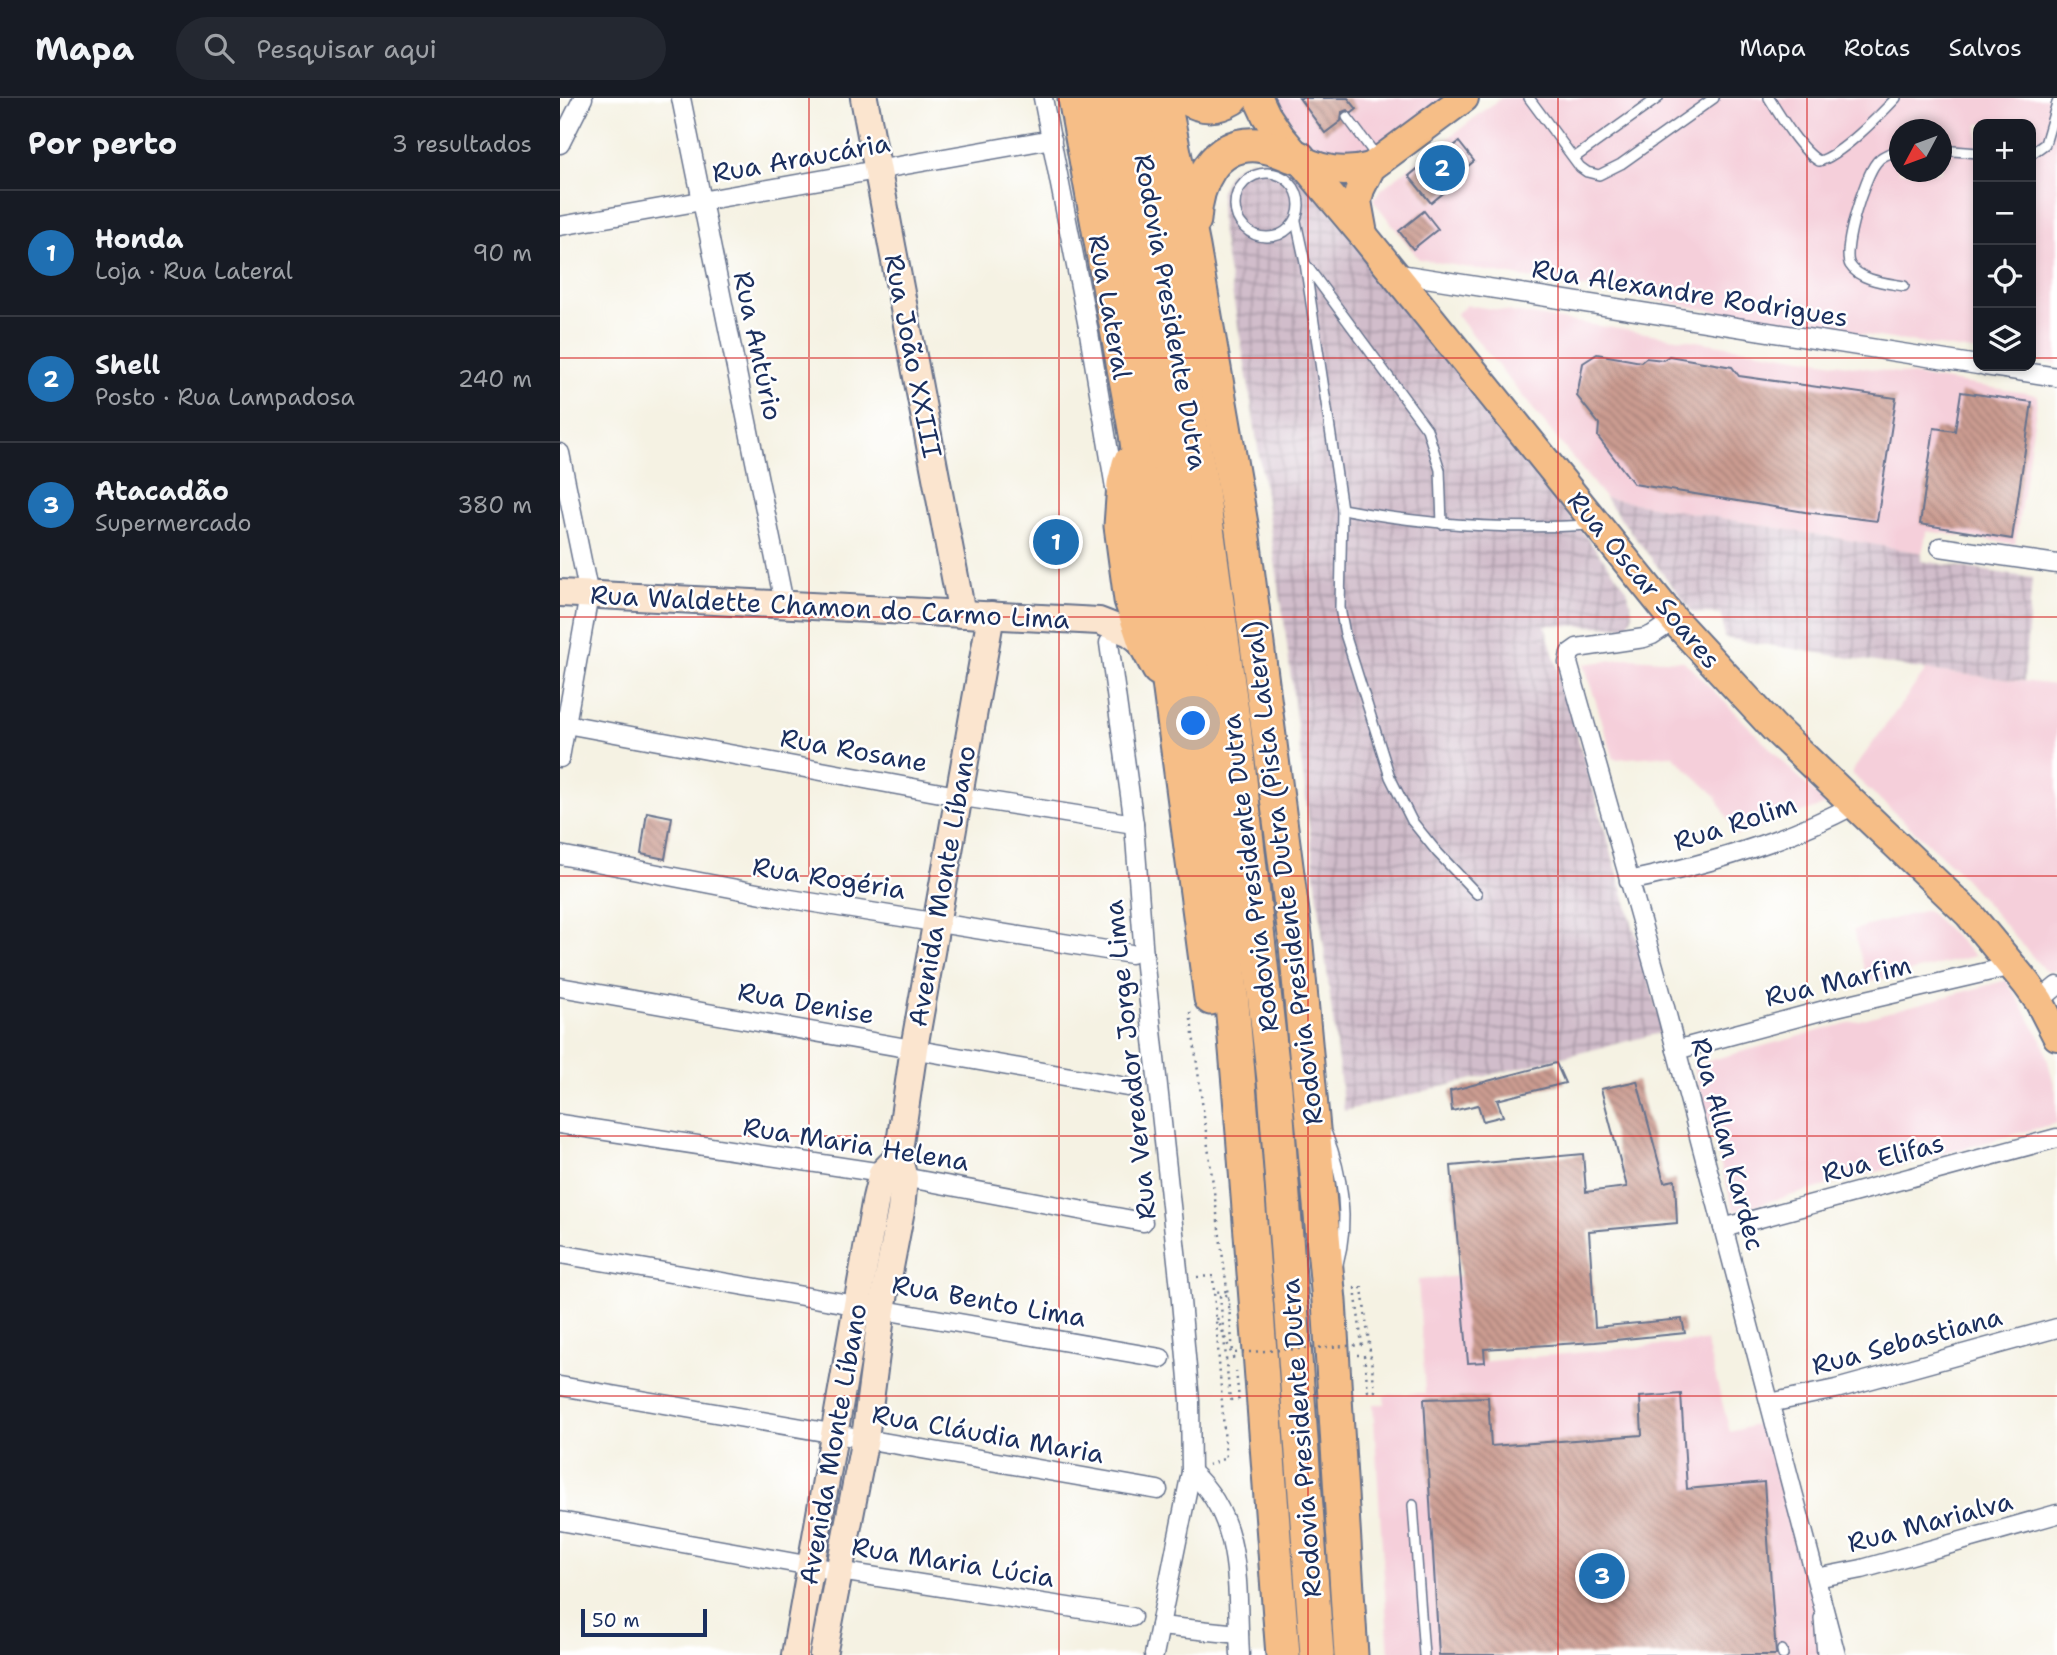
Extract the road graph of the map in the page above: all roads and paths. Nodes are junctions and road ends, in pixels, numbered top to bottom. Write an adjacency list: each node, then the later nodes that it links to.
1 (583, 98): 21 (street)
2 (681, 98): 30 (street, Rua Antúrio)
3 (864, 98): 29 (street, Rua João XXIII)
4 (1043, 98): 20 (street, Rua Lateral)
5 (1075, 98): 41 (highway)
6 (1104, 98): 81 (highway, Rodovia Presidente Dutra)
7 (1132, 98): 113 (highway, Rodovia Presidente Dutra)
8 (1163, 98): 34 (highway, Rodovia Presidente Dutra (Pista Lateral))
9 (1187, 98): 10 (highway)
10 (1232, 98)
11 (1258, 98): 26 (main road, Rua Oscar Soares)
12 (1464, 98): 28 (main road)
13 (1529, 98): 27 (lane)
14 (1658, 98): 27 (lane)
15 (1713, 98): 27 (lane)
16 (1769, 98): 17 (lane)
17 (1896, 98)
18 (2057, 103): 22 (lane)
19 (1347, 117): 28 (lane)
20 (1052, 139): 29 (street, Rua Araucária); 46 (street, Rua Lateral)
21 (560, 144)
22 (2036, 150)
23 (1952, 151): 25 (lane)
24 (1889, 153): 37 (lane)
25 (1973, 153)
26 (1299, 158): 28 (main road); 33 (main road, Rua Oscar Soares); 34 (highway)
27 (1574, 158)
28 (1376, 164): 33 (main road)
29 (878, 171): 30 (street, Rua Araucária); 53 (street, Rua João XXIII)
30 (702, 202): 32 (street, Rua Araucária); 52 (street, Rua Antúrio)
31 (1296, 221): 31 (lane); 35 (lane)
32 (560, 226)
33 (1364, 236): 36 (main road, Rua Oscar Soares)
34 (1193, 247): 114 (highway, Rodovia Presidente Dutra (Pista Lateral))
35 (1305, 263): 43 (lane); 44 (lane)
36 (1394, 273): 38 (street, Rua Alexandre Rodrigues); 45 (main road, Rua Oscar Soares)
37 (1904, 286)
38 (1973, 364)
39 (2018, 371): 40 (street)
40 (2057, 377)
41 (1136, 434): 46 (highway); 58 (highway)
42 (560, 453): 50 (street)
43 (1342, 509): 44 (lane); 66 (lane)
44 (1442, 524): 45 (lane)
45 (1596, 524): 55 (main road, Rua Oscar Soares)
46 (1121, 526): 51 (highway)
47 (1940, 547): 48 (street)
48 (2057, 564)
49 (560, 593): 50 (street, Rua Waldette Chamon do Carmo Lima)
50 (589, 595): 52 (street, Rua Waldette Chamon do Carmo Lima); 59 (street)
51 (1131, 600): 56 (street, Rua Waldette Chamon do Carmo Lima); 57 (highway)
52 (784, 603): 53 (street, Rua Waldette Chamon do Carmo Lima)
53 (962, 614): 54 (street, Rua Waldette Chamon do Carmo Lima)
54 (991, 615): 56 (street, Rua Waldette Chamon do Carmo Lima); 61 (street, Avenida Monte Líbano)
55 (1674, 620): 62 (main road, Rua Oscar Soares); 65 (street, Rua Allan Kardec)
56 (1104, 632): 57 (street, Rua Waldette Chamon do Carmo Lima); 63 (street, Rua Vereador Jorge Lima)
57 (1146, 645): 58 (highway)
58 (1172, 703): 81 (highway)
59 (566, 724): 60 (street); 61 (street, Rua Rosane)
60 (560, 758)
61 (957, 796): 63 (street, Rua Rosane); 67 (street, Avenida Monte Líbano)
62 (1854, 805): 65 (street, Rua Rolim); 69 (main road, Rua Oscar Soares)
63 (1134, 824): 83 (street, Rua Vereador Jorge Lima)
64 (560, 855): 67 (street, Rua Rogéria)
65 (1629, 881): 74 (street, Rua Allan Kardec)
66 (1477, 894)
67 (936, 922): 68 (street, Rua Rogéria); 73 (street, Avenida Monte Líbano)
68 (1131, 954)
69 (2012, 966): 71 (main road, Rua Oscar Soares); 74 (street, Rua Marfim)
70 (560, 987): 73 (street, Rua Denise)
71 (2048, 993): 72 (main road, Rua Oscar Soares)
72 (2057, 1036)
73 (914, 1048): 75 (street, Rua Denise); 78 (street, Avenida Monte Líbano)
74 (1676, 1050): 80 (street, Rua Allan Kardec)
75 (1126, 1087)
76 (560, 1124): 78 (street, Rua Maria Helena)
77 (2057, 1138): 80 (street, Rua Elifas)
78 (895, 1169): 79 (street, Rua Maria Helena); 86 (street, Avenida Monte Líbano)
79 (1143, 1222)
80 (1723, 1228): 94 (street, Rua Allan Kardec)
81 (1251, 1249): 112 (highway, Rodovia Presidente Dutra)
82 (560, 1254): 86 (street, Rua Bento Lima)
83 (1180, 1279): 85 (path); 97 (street, Rua Vereador Jorge Lima)
84 (1228, 1291): 85 (path)
85 (1214, 1292): 87 (path)
86 (870, 1307): 90 (street, Rua Bento Lima); 95 (street, Avenida Monte Líbano); 96 (street, Avenida Monte Líbano)
87 (1216, 1315): 91 (path); 97 (path)
88 (2057, 1328): 94 (street, Rua Sebastiana)
89 (1354, 1356): 92 (path, bridge)
90 (1161, 1358)
91 (1236, 1363)
92 (1236, 1371)
93 (560, 1386): 95 (street, Rua Cláudia Maria)
94 (1770, 1404): 104 (street, Rua Allan Kardec)
95 (835, 1434): 96 (street, Rua Cláudia Maria); 102 (street, Avenida Monte Líbano)
96 (865, 1438): 98 (street, Rua Cláudia Maria); 103 (street, Avenida Monte Líbano)
97 (1191, 1472): 106 (street, Rua Vereador Jorge Lima); 107 (street)
98 (1158, 1490)
99 (1413, 1505): 115 (lane)
100 (2057, 1514): 104 (street, Rua Marialva)
101 (560, 1521): 102 (street, Rua Maria Lúcia)
102 (812, 1565): 103 (street, Rua Maria Lúcia); 108 (street, Avenida Monte Líbano)
103 (839, 1571): 105 (street, Rua Maria Lúcia); 109 (street, Avenida Monte Líbano)
104 (1816, 1578): 116 (lane); 117 (street, Rua Allan Kardec)
105 (1132, 1617)
106 (1160, 1626): 107 (street); 110 (street, Rua Vereador Jorge Lima)
107 (1239, 1634): 111 (street)
108 (795, 1655)
109 (823, 1655)
110 (1154, 1655)
111 (1240, 1655)
112 (1283, 1655)
113 (1317, 1655)
114 (1351, 1655)
115 (1424, 1655)
116 (1822, 1655)
117 (1836, 1655)

